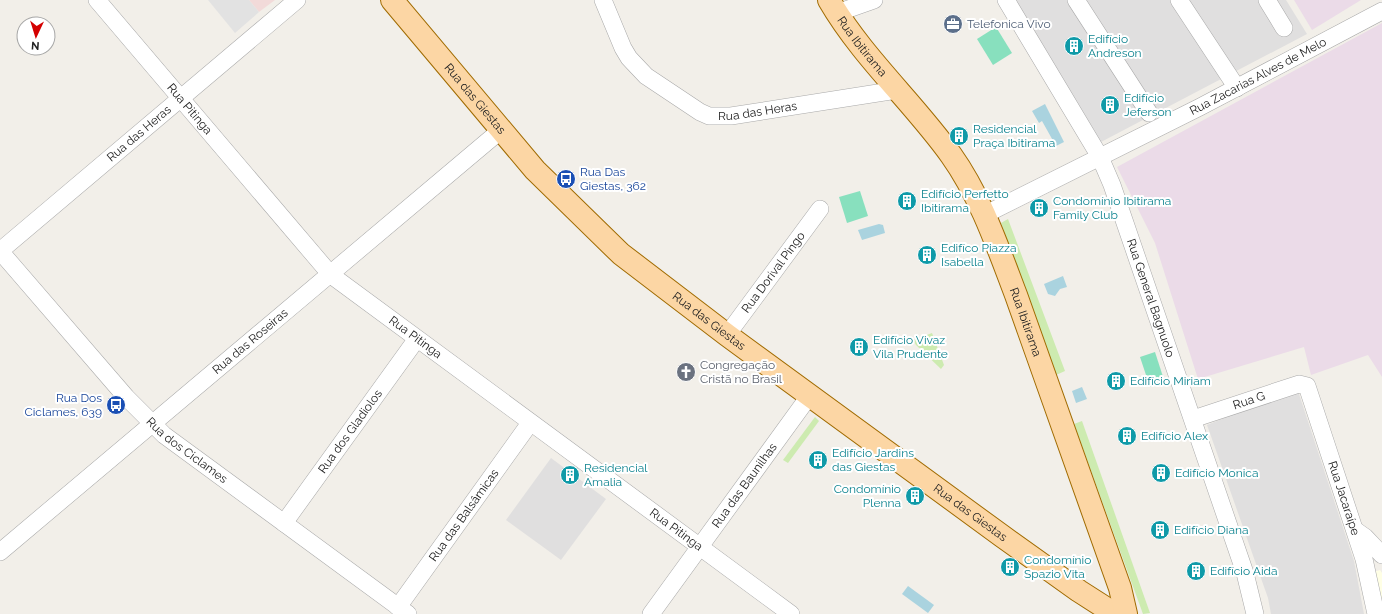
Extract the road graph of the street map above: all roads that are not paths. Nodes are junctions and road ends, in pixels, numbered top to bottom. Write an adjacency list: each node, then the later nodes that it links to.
1 (97, 0): 15 (street, Rua Pitinga)
2 (297, 0): 15 (street, Rua das Heras)
3 (392, 0): 17 (main road, Rua das Giestas)
4 (603, 0): 14 (street, Rua das Heras)
5 (874, 0): 10 (street)
6 (1006, 0): 18 (street, Rua General Bagnuolo)
7 (1076, 0): 16 (street)
8 (1179, 0): 13 (street)
9 (1267, 0): 12 (street)
10 (833, 7): 14 (main road, Rua Ibitirama)
11 (1382, 11): 13 (street, Rua Zacarias Alves de Melo)
12 (1284, 28)
13 (1237, 88): 18 (street, Rua Zacarias Alves de Melo)
14 (897, 90): 20 (main road, Rua Ibitirama)
15 (180, 99): 21 (street, Rua das Heras); 22 (street, Rua Pitinga)
16 (1148, 113)
17 (501, 130): 22 (street, Rua das Roseiras); 23 (main road, Rua das Giestas)
18 (1100, 157): 20 (street, Rua Zacarias Alves de Melo); 27 (street, Rua General Bagnuolo)
19 (820, 209): 23 (street, Rua Dorival Pingo)
20 (984, 215): 39 (main road, Rua Ibitirama)
21 (0, 251): 29 (street, Rua dos Ciclames)
22 (330, 275): 24 (street, Rua Pitinga); 29 (street, Rua das Roseiras)
23 (727, 335): 26 (main road, Rua das Giestas)
24 (416, 340): 28 (street, Rua Pitinga); 30 (street, Rua dos Gladiolos)
25 (1305, 384): 27 (street, Rua G); 31 (street, Rua Jacaraípe)
26 (810, 395): 32 (street, Rua das Baunilhas); 38 (main road, Rua das Giestas)
27 (1193, 419): 40 (street, Rua General Bagnuolo)
28 (530, 423): 32 (street, Rua Pitinga); 35 (street, Rua das Balsâmicas)
29 (152, 424): 30 (street, Rua dos Ciclames); 33 (street, Rua das Roseiras)
30 (284, 523): 35 (street, Rua dos Ciclames)
31 (1355, 530): 34 (street); 41 (street, Rua Jacaraípe)
32 (700, 546): 36 (street, Rua das Baunilhas); 37 (street, Rua Pitinga)
33 (0, 552)
34 (1382, 554)
35 (403, 610)
36 (651, 614)
37 (791, 614)
38 (1115, 614)
39 (1126, 614)
40 (1255, 614)
41 (1376, 614)

